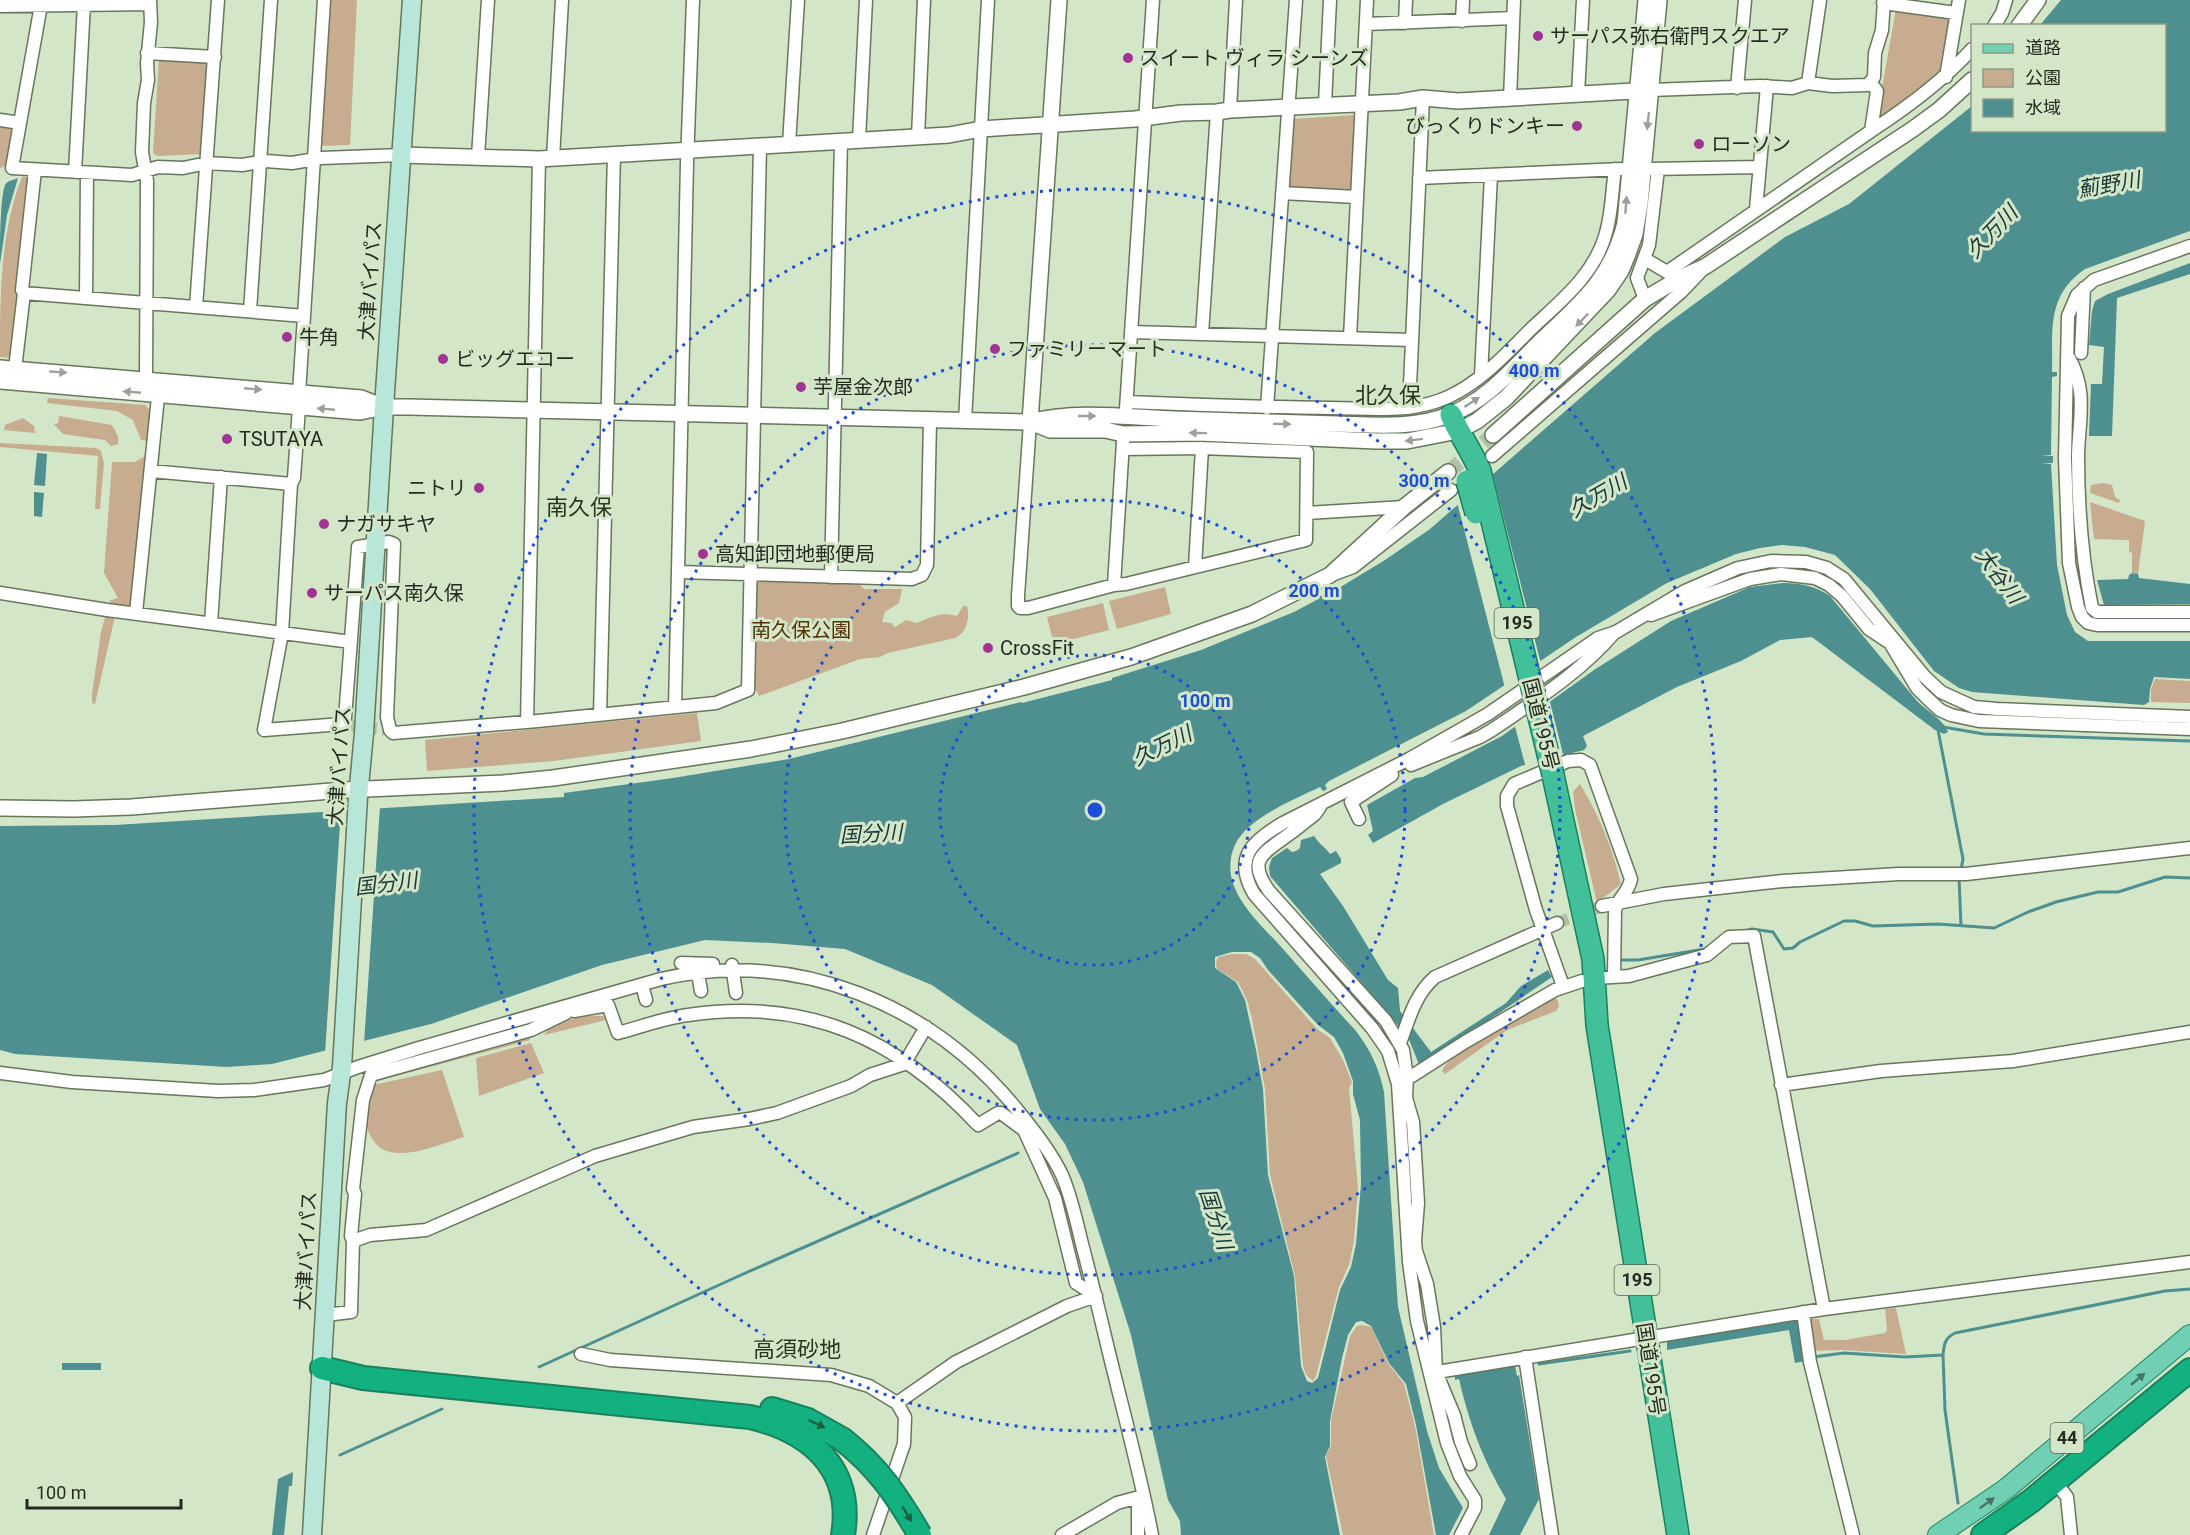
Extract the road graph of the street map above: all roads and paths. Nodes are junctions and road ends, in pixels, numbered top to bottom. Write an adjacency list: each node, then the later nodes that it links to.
1 (218, 0): 43 (street)
2 (271, 0): 75 (street)
3 (324, 0): 74 (street)
4 (412, 0): 71 (main road, 大津バイパス)
5 (488, 0): 72 (street)
6 (562, 0): 73 (street)
7 (693, 0): 69 (street)
8 (798, 0): 67 (street)
9 (866, 0): 65 (street)
10 (924, 0): 64 (street)
11 (988, 0): 62 (street)
12 (1059, 0): 61 (street)
13 (1153, 0): 58 (street)
14 (1236, 0): 57 (street)
15 (1296, 0): 56 (street)
16 (1330, 0): 55 (street)
17 (1367, 0): 38 (street)
18 (1406, 0): 37 (street)
19 (1463, 0): 36 (street)
20 (1514, 0): 35 (street)
21 (1583, 0): 51 (street)
22 (1646, 0): 50 (street)
23 (1659, 0): 50 (street)
24 (1745, 0): 49 (street)
25 (1820, 0): 46 (street)
26 (1959, 0): 34 (street)
27 (2006, 0): 39 (street)
28 (2038, 0): 40 (street)
29 (1883, 1): 34 (street); 47 (street)
30 (150, 2): 31 (street); 42 (street)
31 (84, 4): 32 (street); 81 (street)
32 (41, 5): 33 (street); 60 (street)
33 (0, 6)
34 (1956, 13): 44 (street)
35 (1514, 18): 36 (street); 53 (street)
36 (1462, 21): 37 (street)
37 (1405, 23): 38 (street)
38 (1366, 24): 54 (street)
39 (1995, 24)
40 (2020, 24)
41 (1971, 50): 44 (street)
42 (147, 53): 43 (street); 80 (street)
43 (214, 57): 76 (street)
44 (1946, 76): 63 (street)
45 (1971, 81): 89 (street)
46 (1808, 83): 47 (street); 48 (street)
47 (1871, 83): 63 (street)
48 (1767, 86): 49 (street); 77 (street)
49 (1737, 88): 50 (street)
50 (1644, 91): 51 (street); 78 (street)
51 (1578, 94): 53 (street)
52 (1423, 98): 53 (street); 54 (street); 83 (street)
53 (1510, 99)
54 (1361, 103): 55 (street); 85 (street)
55 (1325, 104): 56 (street)
56 (1289, 108): 57 (street); 84 (street)
57 (1224, 111): 58 (street); 99 (street)
58 (1145, 118): 61 (street); 98 (street)
59 (0, 120): 60 (street)
60 (20, 123): 79 (street)
61 (1051, 124): 62 (street); 121 (street)
62 (981, 129): 64 (street); 120 (street)
63 (1871, 131): 86 (street)
64 (918, 137): 65 (street)
65 (859, 140): 66 (street)
66 (841, 141): 67 (street); 118 (street)
67 (789, 144): 68 (street)
68 (760, 146): 69 (street); 117 (street)
69 (688, 150): 70 (street); 116 (street)
70 (614, 154): 73 (street); 115 (street)
71 (401, 155): 72 (street); 74 (street); 110 (main road, 大津バイパス)
72 (478, 158): 73 (street)
73 (546, 158): 114 (street)
74 (314, 159): 75 (street); 97 (street)
75 (260, 162): 76 (street); 96 (street)
76 (207, 163): 80 (street); 95 (street)
77 (1759, 167): 78 (street); 86 (street)
78 (1636, 169): 82 (street); 88 (street); 106 (street); 122 (street)
79 (35, 170): 81 (street); 91 (street)
80 (144, 171): 81 (street); 94 (street)
81 (81, 173): 92 (street)
82 (1491, 175): 83 (street); 106 (street)
83 (1419, 178): 102 (street)
84 (1282, 193): 85 (street); 100 (street)
85 (1356, 197): 101 (street)
86 (1756, 209): 88 (street)
87 (2190, 246): 90 (street)
88 (1645, 259): 93 (street)
89 (1706, 266): 93 (street); 128 (street)
90 (2084, 288): 103 (street); 104 (street)
91 (24, 293): 92 (street); 105 (street)
92 (86, 298): 94 (street)
93 (1645, 299): 124 (street)
94 (146, 304): 95 (street); 108 (street)
95 (196, 307): 96 (street)
96 (250, 311): 97 (street)
97 (304, 316): 109 (street)
98 (1131, 332): 99 (street); 113 (street)
99 (1202, 334): 100 (street)
100 (1273, 336): 101 (street); 111 (street)
101 (1350, 338): 102 (street)
102 (1412, 340): 112 (street)
103 (2081, 353)
104 (2067, 354): 141 (street); 145 (street)
105 (8, 368): 108 (street, one-way to 108)
106 (1481, 376): 112 (street)
107 (0, 381): 108 (street, one-way to 107)
108 (154, 384): 109 (street); 127 (street)
109 (299, 400): 110 (street); 130 (street)
110 (384, 407): 114 (street); 133 (main road, 大津バイパス)
111 (1267, 408): 112 (street); 113 (street)
112 (1409, 408)
113 (1126, 409): 121 (street, one-way to 113); 122 (street, one-way to 122)
114 (534, 410): 115 (street); 151 (street)
115 (608, 412): 116 (street); 149 (street)
116 (682, 414): 117 (street); 135 (street)
117 (755, 416): 118 (street); 136 (street)
118 (835, 418): 119 (street); 138 (street)
119 (930, 420): 120 (street); 138 (street)
120 (965, 421): 121 (street)
121 (1030, 422): 123 (street); 139 (street)
122 (1454, 423): 123 (street, one-way to 123); 128 (highway, 国道195号 / 195)
123 (1124, 434): 126 (street)
124 (1492, 435)
125 (1202, 448): 126 (street); 132 (street); 134 (street)
126 (1123, 450): 139 (street)
127 (151, 471): 129 (street); 142 (street)
128 (1468, 474): 131 (street); 137 (street); 166 (highway, 国道195号 / 195, bridge)
129 (221, 477): 130 (street); 144 (street)
130 (291, 484): 146 (street)
131 (1404, 507): 132 (street); 137 (street)
132 (1307, 513): 134 (street)
133 (376, 544): 147 (street); 151 (street); 154 (main road, 大津バイパス)
134 (1195, 567): 139 (street)
135 (678, 572): 136 (street); 148 (street)
136 (752, 575): 138 (street); 148 (street)
137 (1330, 575): 154 (street)
138 (831, 577)
139 (1114, 585)
140 (0, 593): 142 (street)
141 (2190, 612)
142 (136, 613): 144 (street)
143 (1639, 618): 150 (street); 152 (street); 153 (street)
144 (211, 623): 146 (street)
145 (2190, 625)
146 (282, 633): 147 (street); 147 (street)
147 (351, 642)
148 (675, 707): 149 (street)
149 (600, 715): 151 (street)
150 (2190, 717)
151 (527, 722)
152 (2190, 729)
153 (1410, 762): 155 (street); 157 (street)
154 (359, 789): 156 (street); 176 (main road, 大津バイパス)
155 (1323, 802): 174 (street); 180 (street)
156 (0, 808)
157 (1359, 819)
158 (2190, 848): 159 (street)
159 (1617, 903): 160 (street); 162 (street); 166 (street)
160 (1602, 906)
161 (1557, 923): 162 (street)
162 (1544, 930): 166 (street); 174 (street)
163 (681, 963): 164 (street)
164 (734, 971): 165 (street); 169 (street); 172 (street)
165 (698, 973): 167 (street); 168 (street)
166 (1588, 980): 178 (street); 179 (street); 189 (highway, 国道195号 / 195)
167 (642, 985): 170 (street); 171 (street)
168 (700, 991)
169 (736, 993)
170 (646, 1000)
171 (566, 1010): 175 (street); 176 (street); 182 (street)
172 (926, 1026): 175 (street); 181 (street)
173 (2190, 1032): 179 (street)
174 (1401, 1040): 178 (street)
175 (906, 1060): 181 (street); 182 (street)
176 (342, 1071): 177 (street); 187 (main road, 大津バイパス)
177 (0, 1073)
178 (1407, 1077): 180 (street)
179 (1782, 1085): 185 (street)
180 (1403, 1093): 194 (street)
181 (1027, 1128): 184 (street)
182 (353, 1240): 187 (street)
183 (2190, 1262): 185 (street)
184 (1096, 1296): 196 (street); 199 (street)
185 (1824, 1309): 186 (street)
186 (1803, 1312): 189 (street); 210 (street)
187 (325, 1315): 192 (main road, 大津バイパス)
188 (2190, 1335): 211 (main road, 44, one-way to 188)
189 (1646, 1338): 191 (street); 209 (highway, 国道195号 / 195)
190 (581, 1354): 196 (street)
191 (1525, 1357): 194 (street); 208 (street)
192 (322, 1368): 200 (main road, 大津バイパス); 201 (highway); 203 (highway, one-way to 203, bridge)
193 (2190, 1370): 212 (highway)
194 (1434, 1373): 197 (street); 207 (street)
195 (2190, 1383): 198 (main road, 44)
196 (897, 1403): 202 (street)
197 (1470, 1464)
198 (2061, 1489): 213 (main road, 44); 214 (street)
199 (1143, 1496): 204 (street); 205 (street); 206 (street)
200 (312, 1535)
201 (843, 1535)
202 (873, 1535)
203 (920, 1535)
204 (1062, 1535)
205 (1138, 1535)
206 (1152, 1535)
207 (1461, 1535)
208 (1552, 1535)
209 (1678, 1535)
210 (1853, 1535)
211 (1938, 1535)
212 (1983, 1535)
213 (2001, 1535)
214 (2071, 1535)

